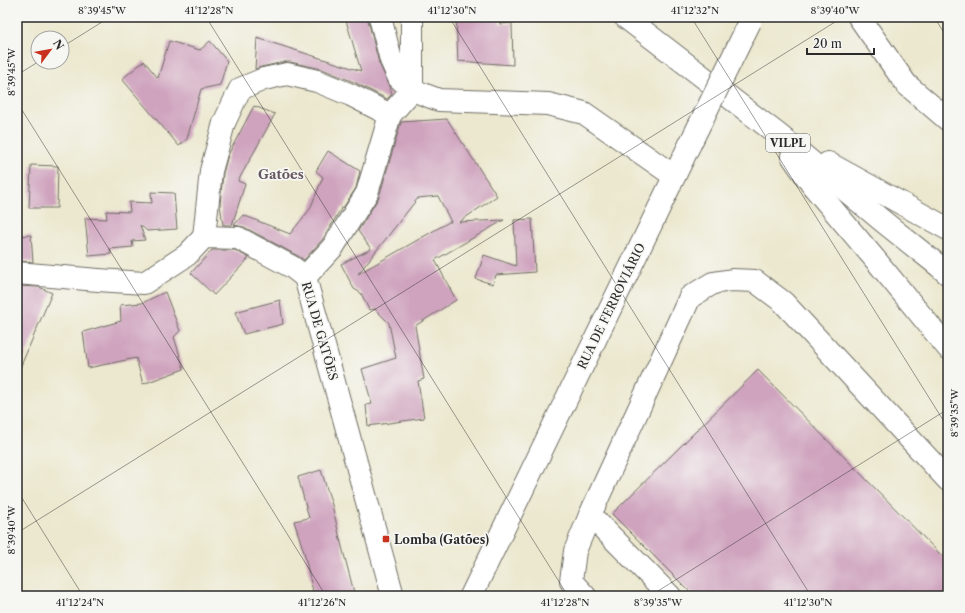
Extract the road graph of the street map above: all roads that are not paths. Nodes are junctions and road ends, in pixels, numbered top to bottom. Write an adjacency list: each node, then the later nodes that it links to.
1 (380, 17): 6 (main road)
2 (412, 17): 6 (main road)
3 (625, 17): 9 (main road, VILPL)
4 (858, 17): 8 (main road)
5 (751, 20): 10 (main road, RUA DE FERROVIÁRIO, bridge)
6 (412, 90): 7 (main road); 10 (main road)
7 (390, 115): 12 (main road); 15 (main road)
8 (948, 120)
9 (780, 136): 11 (main road); 14 (main road, VILPL); 16 (main road)
10 (674, 176): 20 (main road, RUA DE FERROVIÁRIO)
11 (948, 229)
12 (204, 237): 13 (main road); 15 (main road, RUA DE GATÕES)
13 (17, 274)
14 (948, 274)
15 (306, 277): 19 (main road, RUA DE GATÕES)
16 (948, 348)
17 (948, 480): 18 (main road)
18 (590, 515): 21 (main road); 22 (main road)
19 (393, 596)
20 (471, 596)
21 (585, 596)
22 (670, 596)

